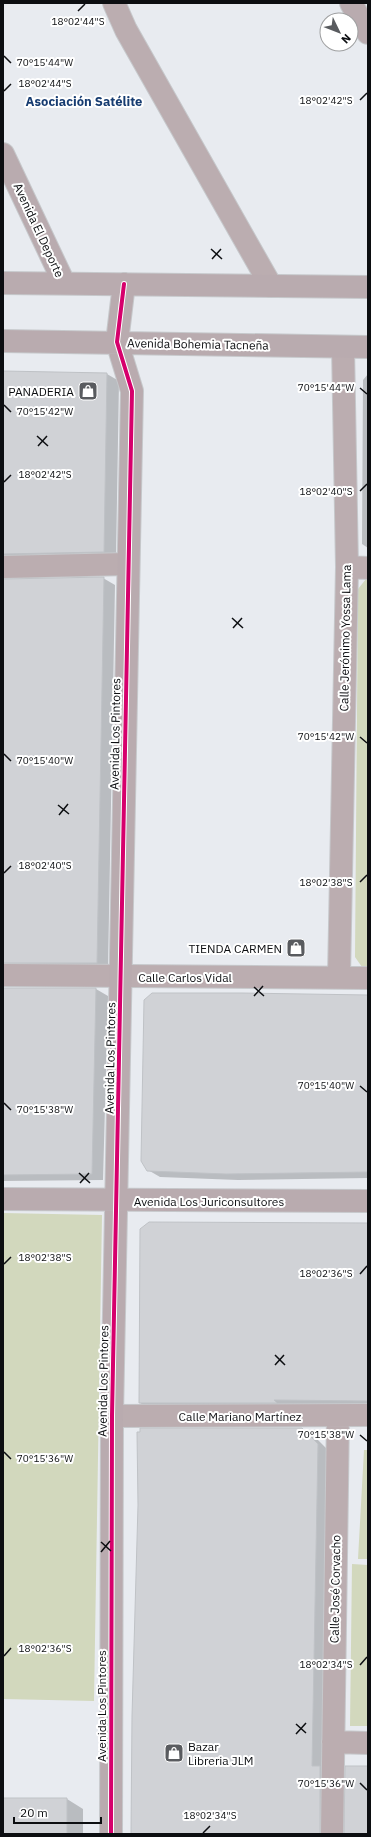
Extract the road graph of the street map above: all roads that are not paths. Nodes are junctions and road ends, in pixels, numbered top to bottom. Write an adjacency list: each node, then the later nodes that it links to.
1 (114, 3): 8 (street)
2 (351, 3): 3 (street)
3 (368, 33)
4 (3, 154): 6 (street, Avenida El Deporte)
5 (3, 283): 6 (street)
6 (64, 283): 7 (street)
7 (124, 284): 8 (street); 11 (street, Avenida Los Pintores)
8 (271, 286): 9 (street)
9 (368, 287)
10 (3, 341): 11 (street, Avenida Bohemia Tacneña)
11 (117, 342): 12 (street, Avenida Bohemia Tacneña); 14 (street, Avenida Los Pintores)
12 (343, 347): 13 (street, Avenida Bohemia Tacneña); 16 (street, Calle Jerónimo Yossa Lama)
13 (368, 347)
14 (127, 564): 15 (street); 19 (street, Avenida Los Pintores)
15 (3, 567)
16 (347, 567): 17 (street); 20 (street, Calle Jerónimo Yossa Lama)
17 (368, 568)
18 (3, 975): 19 (street, Calle Carlos Vidal)
19 (121, 977): 20 (street, Calle Carlos Vidal); 23 (street, Avenida Los Pintores)
20 (339, 977): 21 (street, Calle Carlos Vidal)
21 (368, 978)
22 (3, 1199): 23 (street, Avenida Los Juriconsultores)
23 (117, 1201): 24 (street, Avenida Los Juriconsultores); 25 (street, Avenida Los Pintores)
24 (368, 1201)
25 (112, 1416): 26 (street, Calle Mariano Martínez); 30 (street, Avenida Los Pintores)
26 (338, 1416): 27 (street, Calle Mariano Martínez); 28 (street, Calle José Corvacho)
27 (368, 1416)
28 (333, 1742): 29 (street); 31 (street, Calle José Corvacho)
29 (368, 1743)
30 (111, 1834)
31 (332, 1834)

